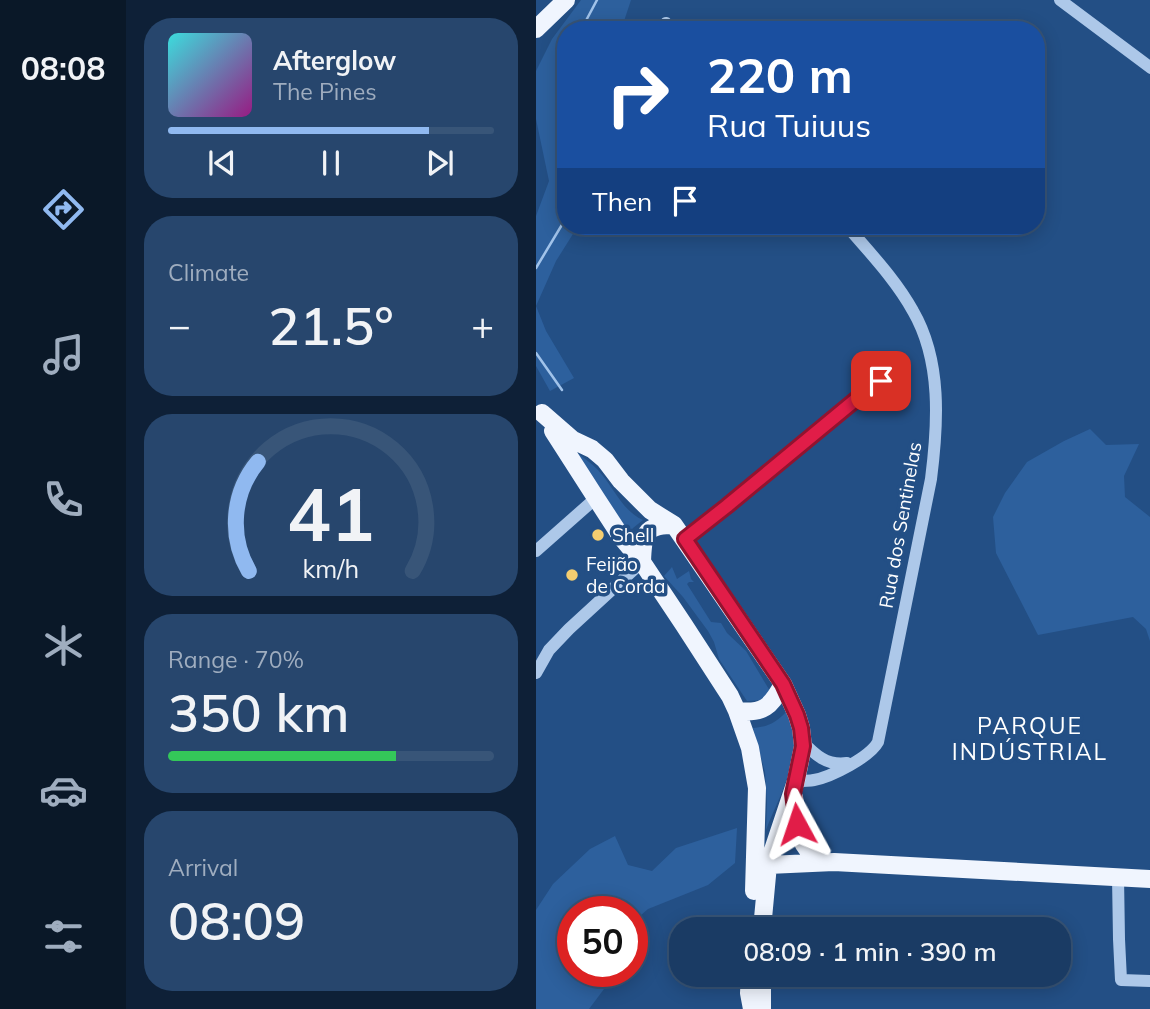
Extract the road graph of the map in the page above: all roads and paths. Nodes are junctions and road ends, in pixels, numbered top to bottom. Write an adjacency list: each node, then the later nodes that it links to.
1 (566, 0): 3 (main road)
2 (1060, 0): 4 (street)
3 (539, 29)
4 (1150, 68)
5 (855, 235): 16 (street, Rua dos Sentinelas)
6 (902, 382): 9 (street)
7 (539, 409): 8 (main road); 9 (main road)
8 (596, 498): 10 (street); 11 (main road)
9 (679, 532): 11 (main road); 13 (main road)
10 (536, 551)
11 (642, 562): 12 (street); 14 (main road)
12 (536, 673)
13 (783, 684): 14 (main road); 15 (main road)
14 (737, 711): 22 (main road)
15 (802, 741): 16 (street); 17 (main road)
16 (857, 760): 17 (street, Rua dos Sentinelas)
17 (795, 787): 18 (main road); 19 (main road)
18 (820, 862): 19 (main road); 20 (main road)
19 (768, 865): 23 (main road)
20 (1118, 877): 21 (main road); 24 (street)
21 (1150, 878)
22 (752, 917)
23 (763, 917)
24 (1150, 981)
25 (750, 987): 27 (main road)
26 (762, 987): 28 (main road)
27 (752, 1009)
28 (762, 1009)

